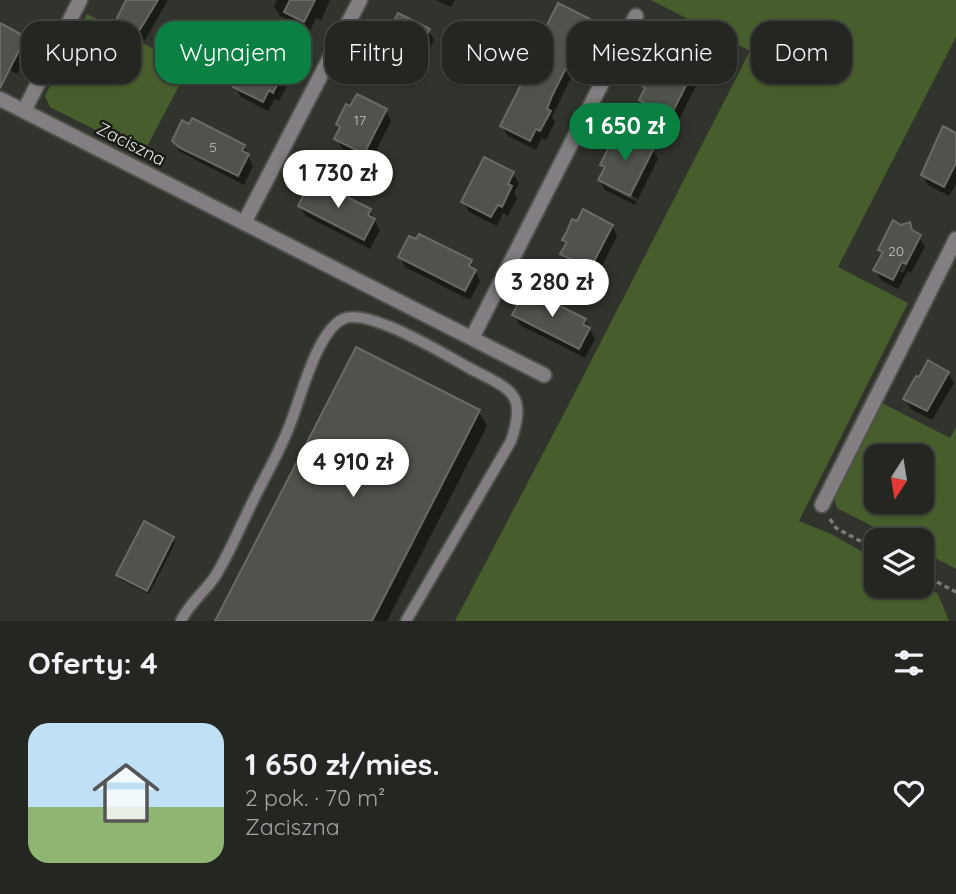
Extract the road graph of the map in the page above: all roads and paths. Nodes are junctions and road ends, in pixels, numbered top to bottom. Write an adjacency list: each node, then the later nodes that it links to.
1 (80, 0): 5 (street)
2 (359, 0): 6 (street)
3 (636, 16): 8 (street)
4 (0, 99): 5 (street, Zaciszna)
5 (24, 111): 6 (street, Zaciszna)
6 (244, 223): 8 (street, Zaciszna)
7 (956, 239): 10 (street)
8 (472, 338): 9 (street, Zaciszna)
9 (544, 375)
10 (822, 505): 11 (path)
11 (864, 543)
12 (934, 580): 13 (path)
13 (956, 592)
14 (181, 621): 15 (lane)
15 (406, 621)

